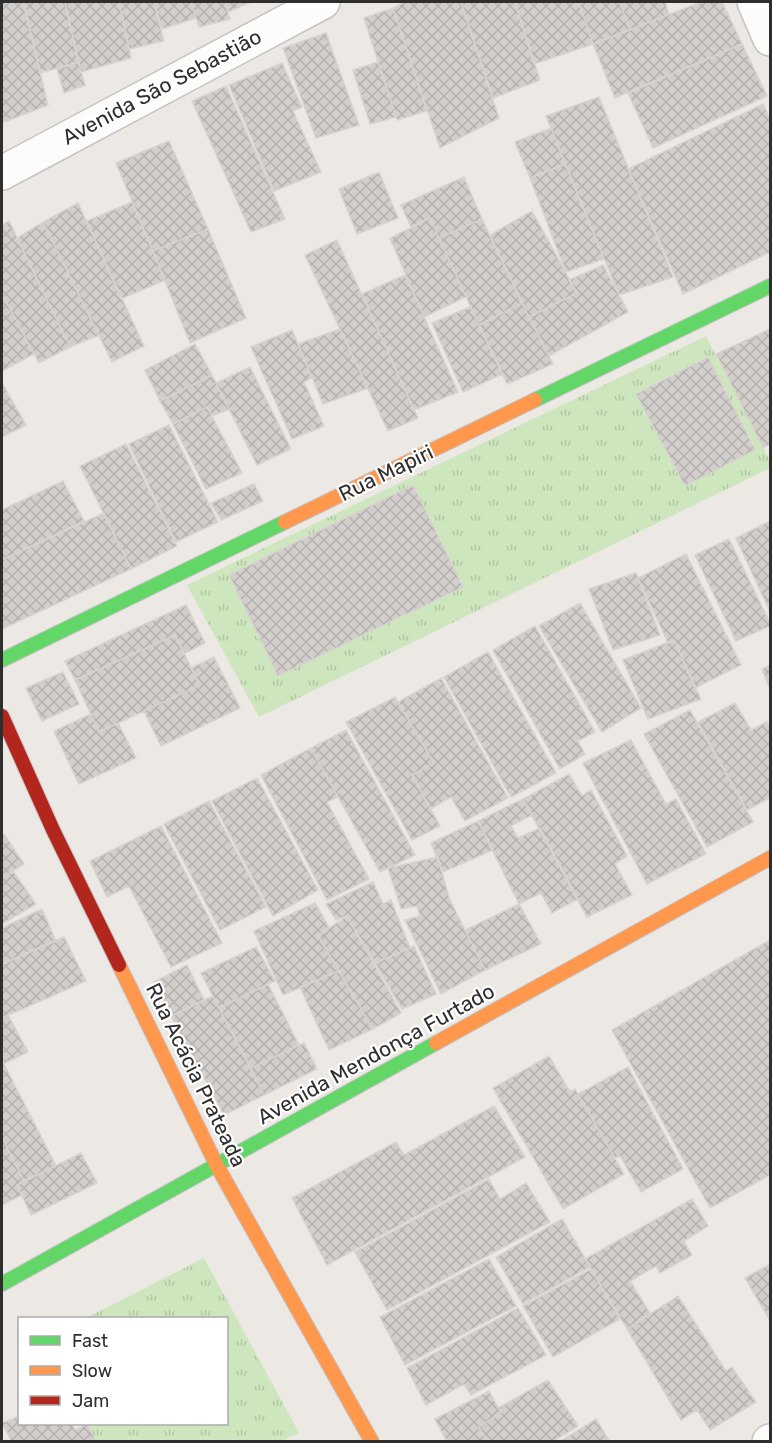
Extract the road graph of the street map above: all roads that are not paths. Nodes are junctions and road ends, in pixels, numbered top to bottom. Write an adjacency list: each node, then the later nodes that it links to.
1 (323, 2): 4 (street, Avenida São Sebastião)
2 (754, 2): 3 (street)
3 (771, 39)
4 (2, 173)
5 (771, 286): 6 (street, Rua Mapiri)
6 (2, 660)
7 (5, 736): 9 (street, Rua Acácia Prateada)
8 (771, 858): 9 (street, Avenida Mendonça Furtado)
9 (217, 1166): 10 (street, Avenida Mendonça Furtado); 11 (street, Rua Acácia Prateada)
10 (2, 1284)
11 (372, 1442)

